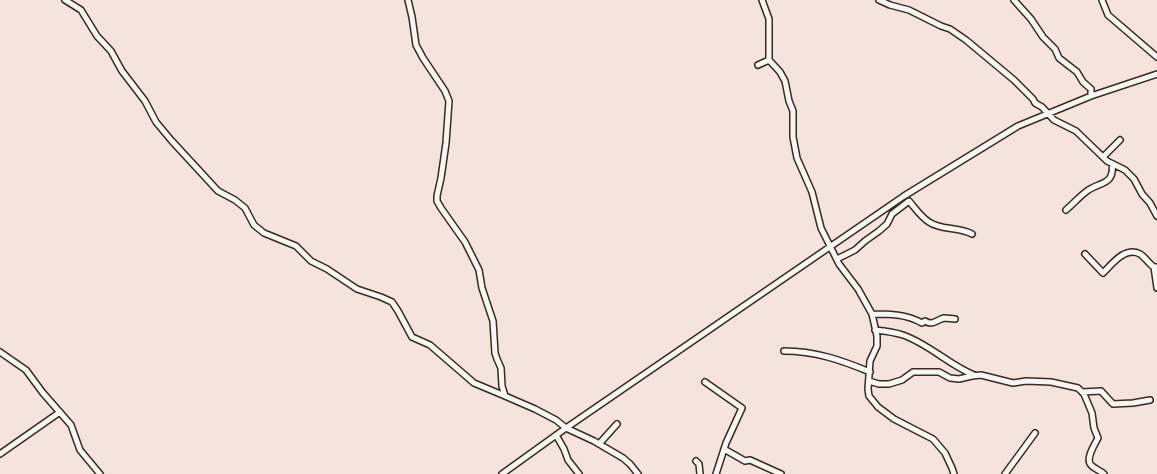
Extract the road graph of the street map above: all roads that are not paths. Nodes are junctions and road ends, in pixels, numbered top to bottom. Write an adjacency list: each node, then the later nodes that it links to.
1 (65, 0): 34 (street)
2 (408, 0): 34 (street)
3 (762, 0): 8 (street)
4 (879, 0): 12 (street)
5 (1014, 0): 11 (street)
6 (1102, 0): 7 (street)
7 (1157, 57)
8 (769, 60): 9 (street); 19 (street)
9 (758, 65)
10 (1157, 74): 11 (street)
11 (1091, 96): 12 (street)
12 (1049, 114): 14 (street); 19 (street)
13 (1120, 140): 14 (street)
14 (1103, 157): 15 (street)
15 (1112, 164): 16 (street); 17 (street)
16 (1066, 210)
17 (1157, 216)
18 (972, 234): 21 (street)
19 (830, 246): 21 (street); 38 (street)
20 (1085, 254): 22 (street)
21 (837, 259): 24 (street)
22 (1155, 267): 23 (street)
23 (1157, 288)
24 (872, 314): 25 (street); 26 (street)
25 (955, 319)
26 (875, 330): 29 (street); 30 (street)
27 (784, 351): 29 (street)
28 (0, 352): 36 (street)
29 (870, 372): 31 (street)
30 (975, 375): 31 (street); 33 (street)
31 (869, 381): 52 (street)
32 (705, 382): 42 (street)
33 (1082, 392): 35 (street); 54 (street)
34 (505, 396): 38 (street)
35 (1150, 400)
36 (60, 412): 43 (street); 45 (street)
37 (617, 424): 41 (street)
38 (566, 428): 40 (street); 41 (street)
39 (1035, 433): 53 (street)
40 (556, 435): 46 (street); 47 (street)
41 (599, 444): 48 (street)
42 (724, 449): 50 (street); 51 (street)
43 (0, 454)
44 (696, 461): 49 (street)
45 (100, 474)
46 (502, 474)
47 (579, 474)
48 (638, 474)
49 (700, 474)
50 (716, 474)
51 (781, 474)
52 (954, 474)
53 (1005, 474)
54 (1104, 474)

